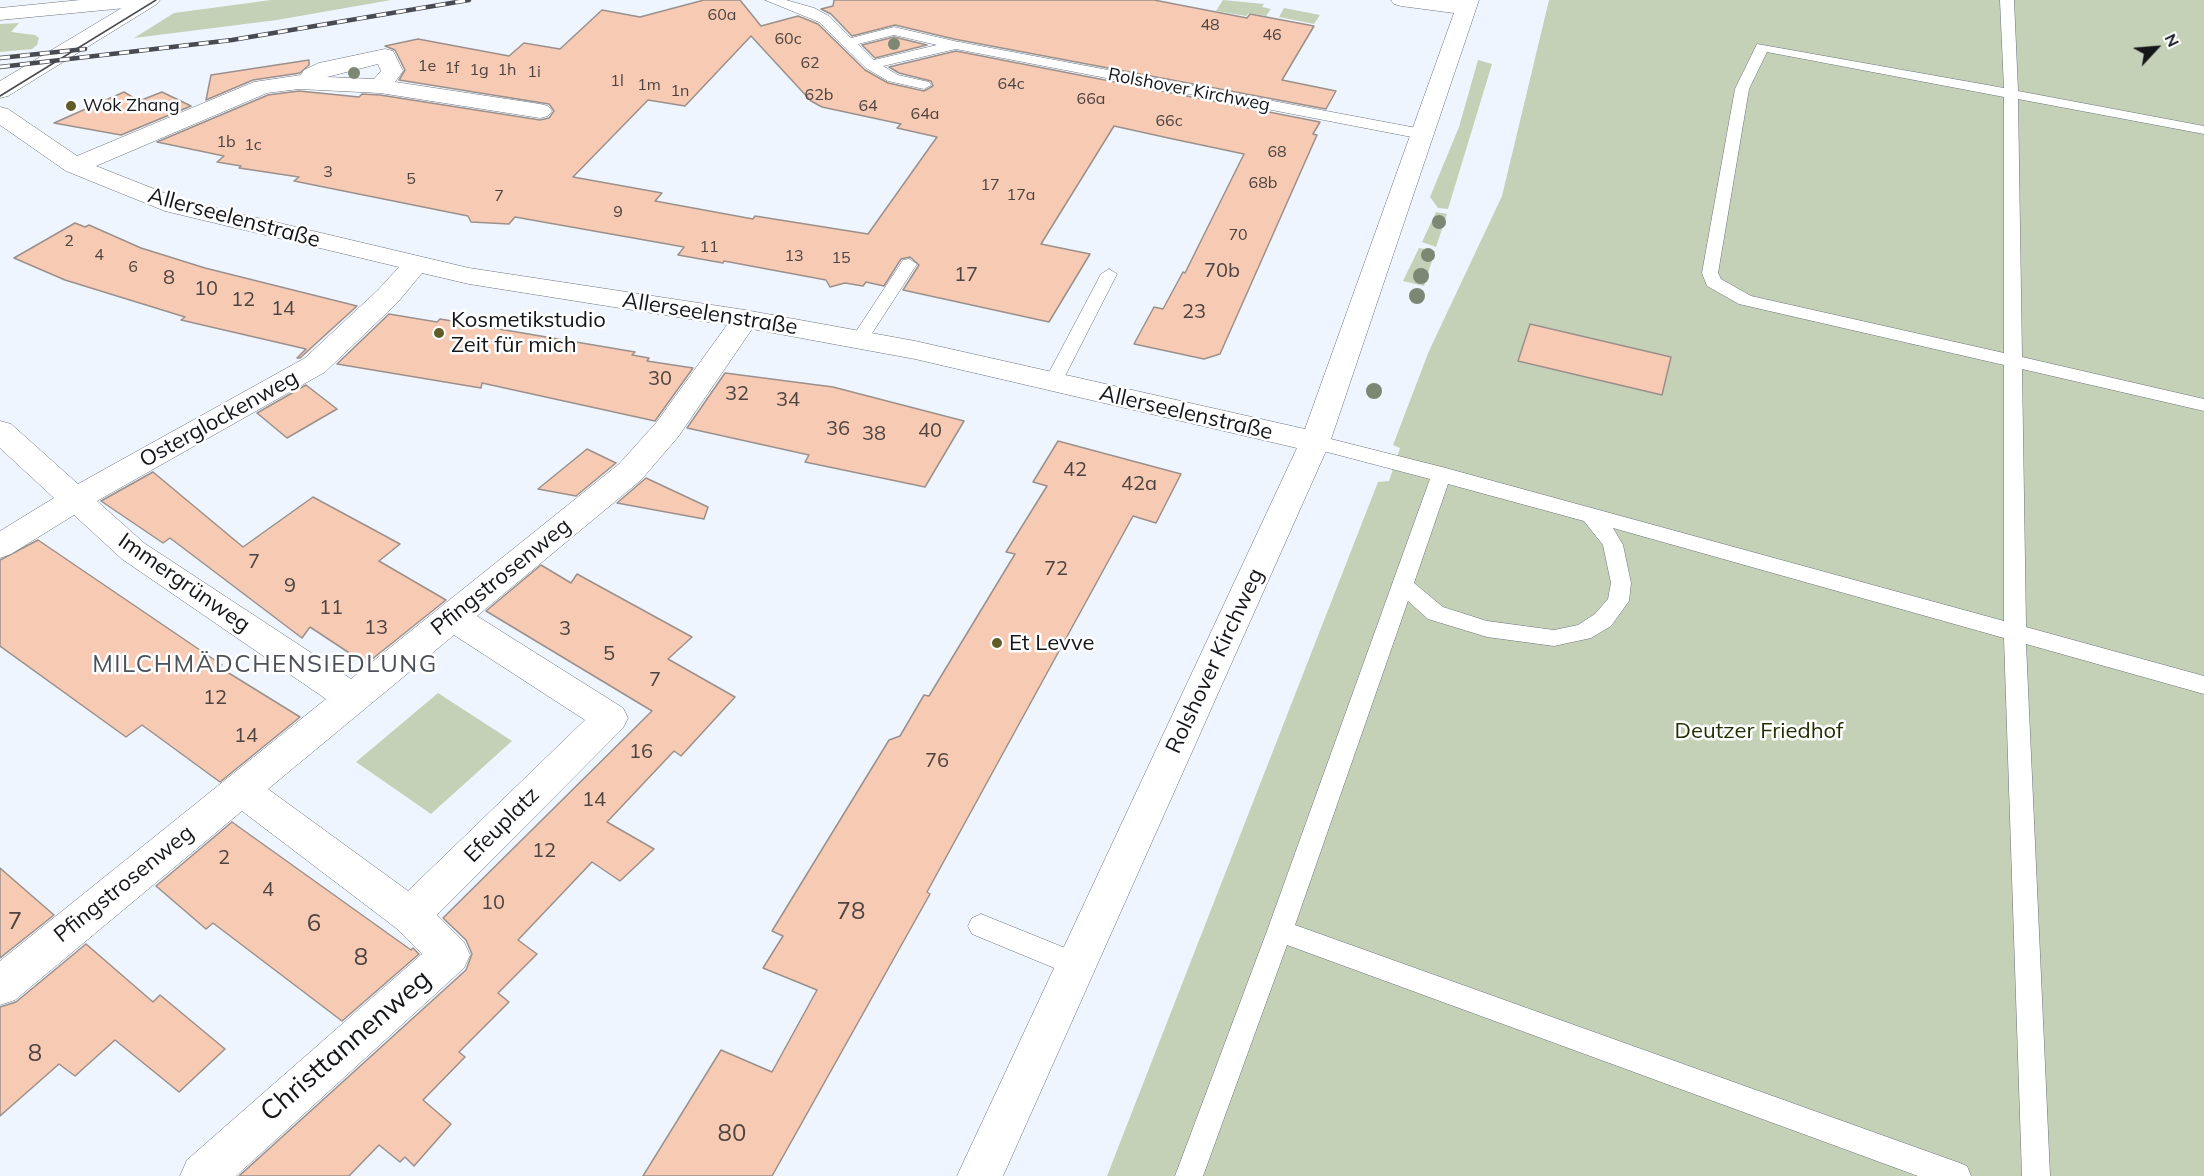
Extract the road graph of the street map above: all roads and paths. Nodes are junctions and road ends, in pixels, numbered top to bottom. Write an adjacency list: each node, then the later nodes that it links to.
1 (148, 0): 6 (street); 11 (street)
2 (772, 0): 7 (lane)
3 (1401, 0): 5 (street, Rolshover Kirchweg)
4 (2007, 0): 12 (lane)
5 (1468, 4): 16 (street, Rolshover Kirchweg)
6 (0, 14)
7 (847, 43): 8 (lane, Rolshover Kirchweg); 9 (lane)
8 (956, 45): 9 (lane, Rolshover Kirchweg); 16 (lane, Rolshover Kirchweg)
9 (871, 65): 10 (lane)
10 (924, 85)
11 (0, 91)
12 (2011, 93): 15 (lane); 23 (lane); 23 (lane)
13 (540, 111): 17 (street)
14 (0, 114): 17 (street, Allerseelenstraße)
15 (2204, 130)
16 (1422, 134): 27 (street, Rolshover Kirchweg)
17 (75, 166): 19 (street, Allerseelenstraße)
18 (909, 264): 22 (lane)
19 (416, 265): 21 (street, Allerseelenstraße); 29 (street, Osterglockenweg)
20 (1109, 274): 24 (lane)
21 (745, 319): 22 (street, Allerseelenstraße); 33 (street, Pfingstrosenweg)
22 (859, 340): 24 (street, Allerseelenstraße)
23 (2013, 362): 25 (lane); 34 (lane)
24 (1053, 382): 27 (street, Allerseelenstraße)
25 (2204, 405)
26 (0, 431): 29 (street, Immergrünweg)
27 (1315, 442): 28 (lane); 41 (street, Rolshover Kirchweg)
28 (1442, 474): 30 (lane); 32 (lane)
29 (76, 500): 31 (street, Osterglockenweg); 36 (street, Immergrünweg)
30 (1590, 514): 32 (lane); 34 (lane)
31 (0, 546)
32 (1404, 586): 40 (lane)
33 (453, 617): 36 (street, Pfingstrosenweg); 38 (street, Efeuplatz)
34 (2015, 631): 35 (lane); 47 (lane)
35 (2204, 685)
36 (352, 698): 37 (street, Pfingstrosenweg)
37 (240, 789): 38 (street); 42 (street, Pfingstrosenweg)
38 (410, 915): 43 (street, Christtannenweg)
39 (981, 926): 41 (lane)
40 (1280, 931): 45 (lane); 46 (lane)
41 (1076, 965): 44 (street, Rolshover Kirchweg)
42 (0, 986)
43 (203, 1176)
44 (980, 1176)
45 (1189, 1176)
46 (1957, 1176)
47 (2036, 1176)

